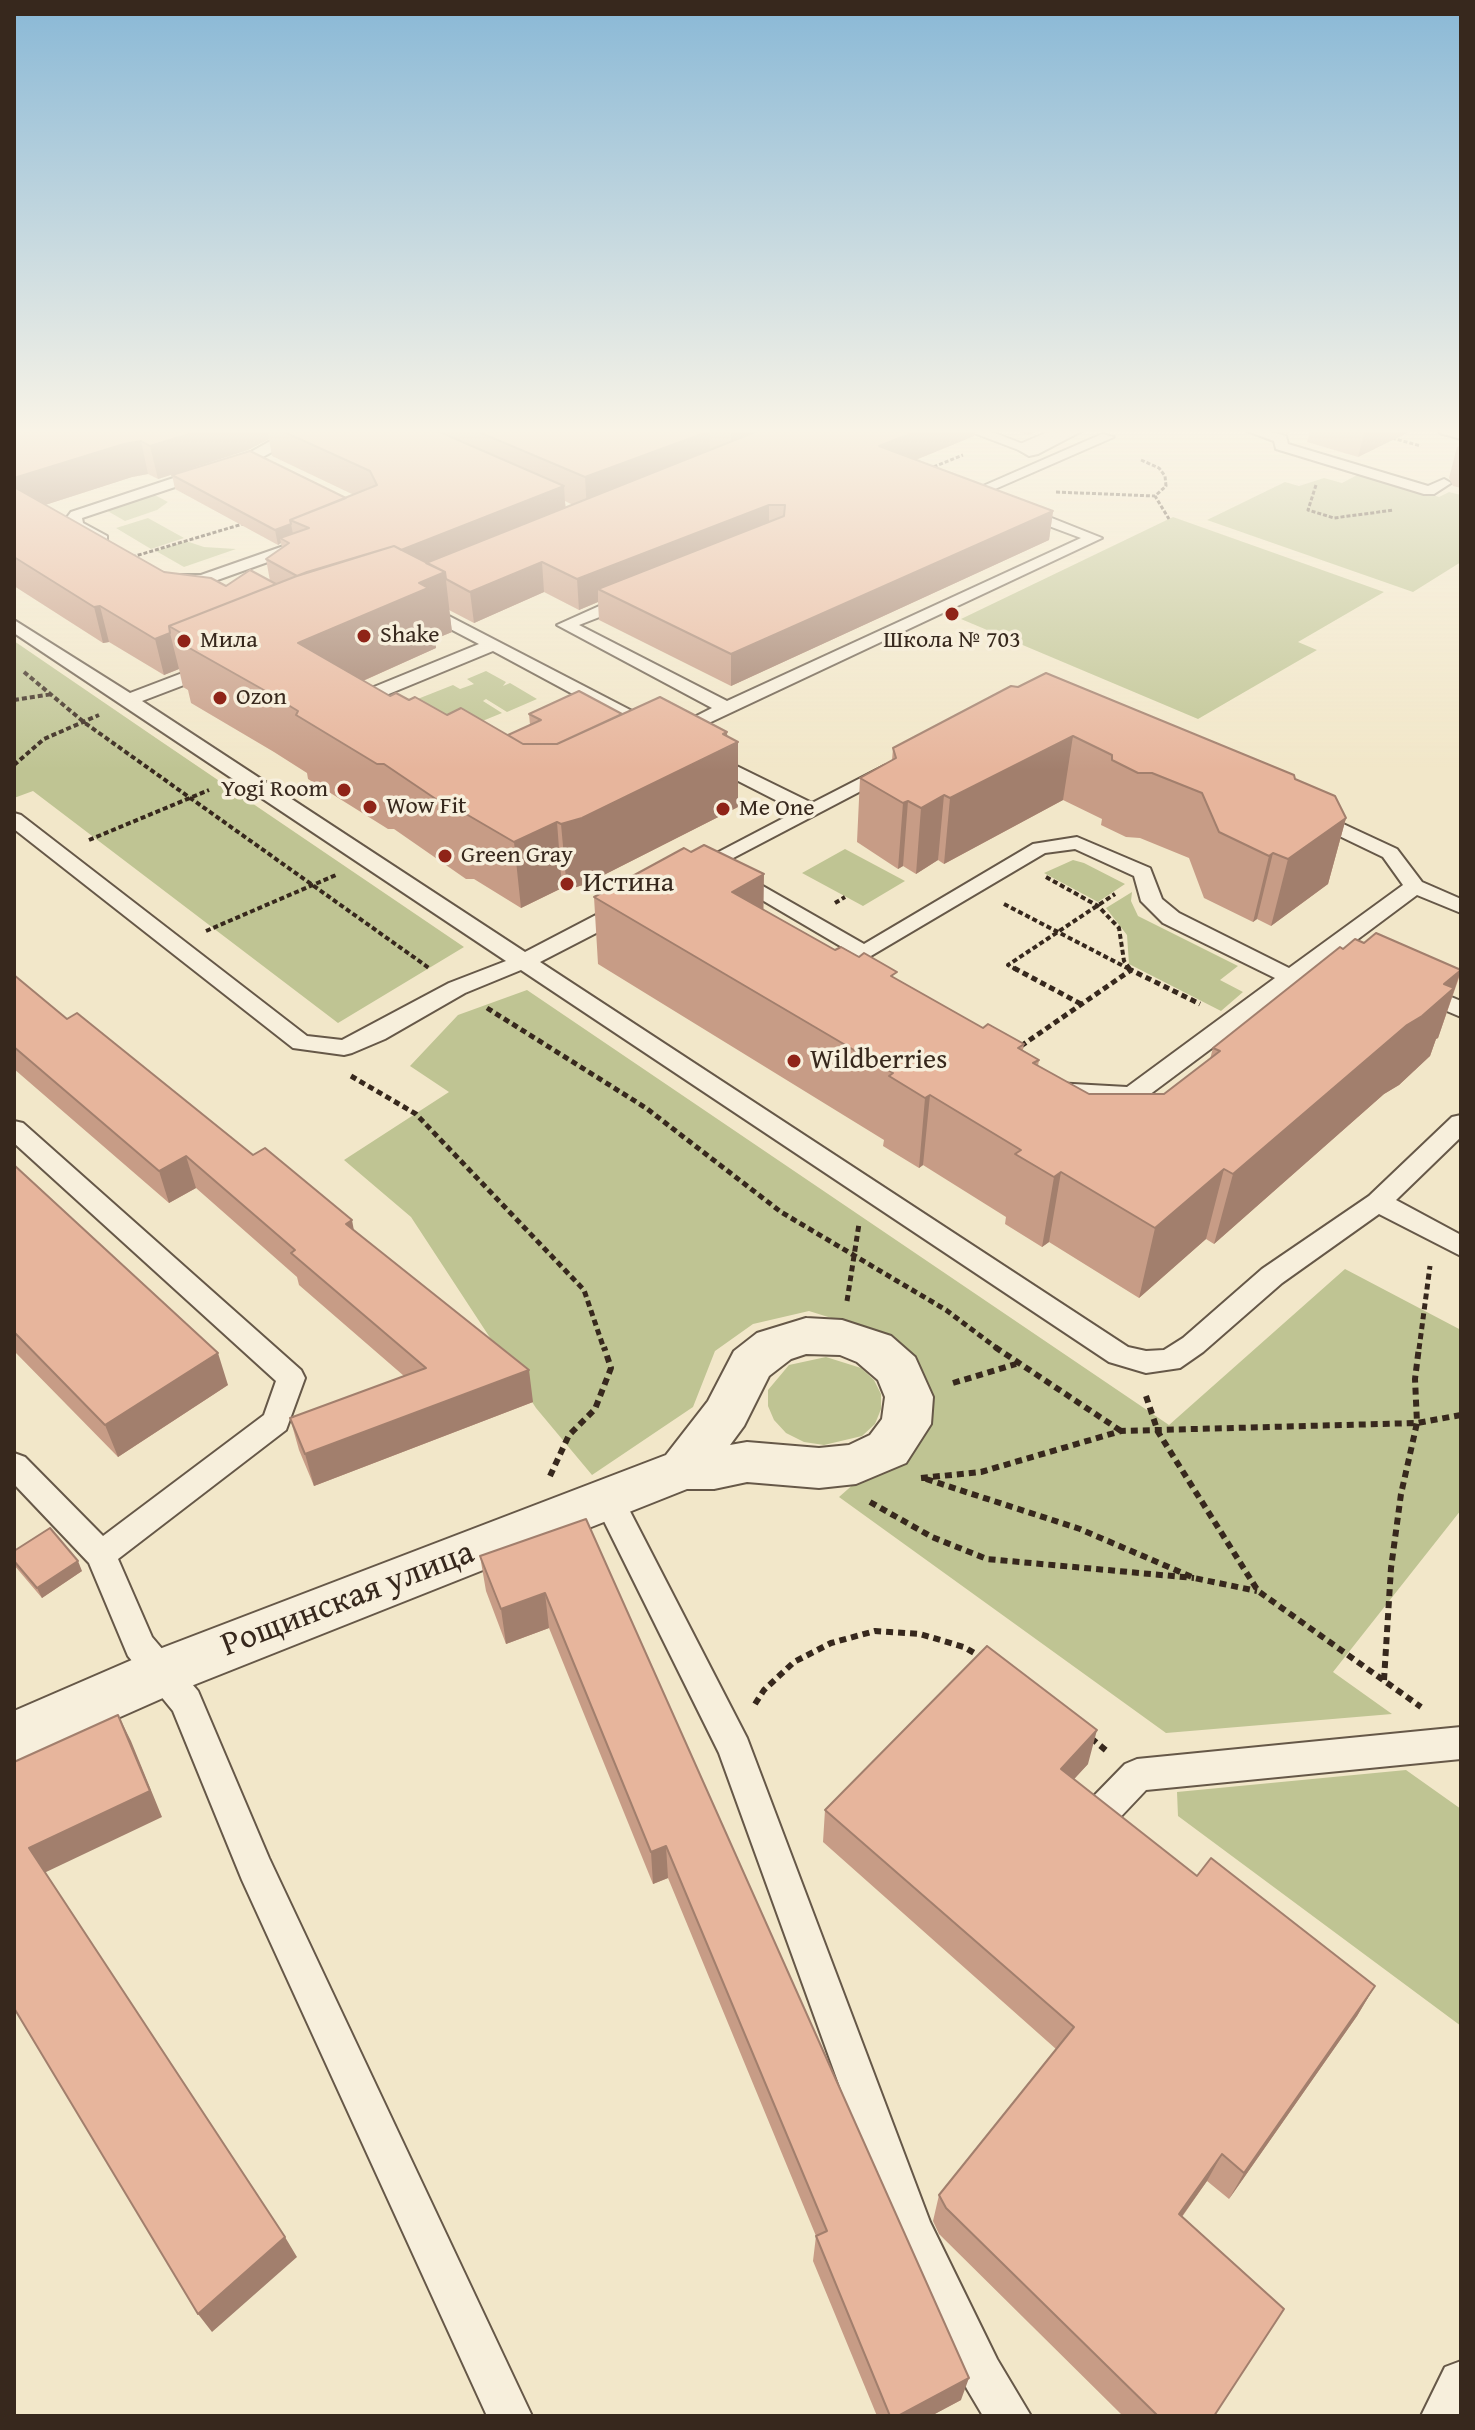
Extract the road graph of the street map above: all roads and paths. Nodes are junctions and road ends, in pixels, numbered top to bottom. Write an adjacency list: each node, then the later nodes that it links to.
1 (108, 543): 5 (lane)
2 (173, 543): 5 (path)
3 (307, 543): 7 (lane)
4 (1082, 543): 18 (lane)
5 (132, 557)
6 (160, 573): 7 (lane)
7 (219, 575): 8 (lane)
8 (245, 589)
9 (654, 589): 18 (lane)
10 (417, 590): 12 (lane)
11 (14, 625): 17 (lane)
12 (493, 645): 19 (lane); 21 (lane)
13 (224, 663): 17 (lane)
14 (21, 670): 15 (path)
15 (54, 694): 16 (path); 20 (path)
16 (14, 700)
17 (128, 700): 20 (path); 24 (lane)
18 (727, 708): 21 (lane)
19 (399, 719)
20 (85, 723): 23 (path); 25 (path)
21 (669, 742): 27 (lane)
22 (909, 760): 27 (lane)
23 (14, 765)
24 (243, 776): 25 (path); 30 (lane)
25 (192, 798): 29 (path); 35 (path)
26 (1289, 806): 36 (lane)
27 (812, 811): 32 (lane)
28 (14, 819): 29 (lane)
29 (57, 853): 42 (lane)
30 (371, 860): 35 (path); 45 (lane)
31 (1016, 863): 33 (lane); 37 (lane); 39 (path)
32 (710, 864): 34 (lane); 44 (lane)
33 (1144, 875): 39 (path); 48 (lane)
34 (682, 878)
35 (313, 885): 42 (path); 51 (path)
36 (1415, 886): 40 (lane); 43 (lane)
37 (973, 888): 41 (path); 44 (lane)
38 (641, 900): 45 (lane)
39 (1098, 906): 41 (path); 47 (path)
40 (1461, 907)
41 (1058, 932): 47 (path); 52 (path)
42 (176, 945): 55 (lane)
43 (1332, 950): 46 (lane); 48 (lane)
44 (864, 953): 49 (lane)
45 (525, 961): 51 (lane); 59 (lane)
46 (1360, 963)
47 (1131, 970): 52 (path); 54 (path)
48 (1288, 976): 54 (lane)
49 (860, 979)
50 (1403, 983): 53 (lane)
51 (457, 988): 55 (lane); 63 (path)
52 (1081, 1004): 56 (path)
53 (1461, 1010)
54 (1232, 1019): 56 (lane)
55 (344, 1048): 75 (path)
56 (1001, 1060)
57 (1461, 1123): 60 (lane)
58 (14, 1129): 78 (lane)
59 (864, 1187): 63 (path); 65 (lane)
60 (1378, 1202): 61 (lane); 65 (lane)
61 (1435, 1233): 62 (lane); 69 (path)
62 (1461, 1247)
63 (854, 1257): 64 (path); 66 (path)
64 (842, 1338): 67 (street); 74 (street)
65 (1146, 1362): 71 (path)
66 (1017, 1364): 67 (path); 70 (path)
67 (909, 1397): 73 (street)
68 (1461, 1415): 69 (path)
69 (1417, 1423): 71 (path); 83 (path)
70 (1121, 1431): 71 (path); 76 (path)
71 (1158, 1432): 80 (path)
72 (14, 1465): 78 (lane)
73 (838, 1466): 74 (street, Рощинская улица); 76 (path); 79 (path)
74 (684, 1469): 77 (street, Рощинская улица)
75 (549, 1477)
76 (925, 1478): 79 (path)
77 (608, 1499): 82 (street, Рощинская улица); 88 (lane)
78 (101, 1555): 82 (lane)
79 (1194, 1578): 80 (path)
80 (1258, 1591): 83 (path)
81 (990, 1662): 88 (path)
82 (161, 1673): 86 (street, Рощинская улица); 92 (lane)
83 (1384, 1681): 84 (path)
84 (1435, 1717)
85 (1088, 1736): 89 (path)
86 (14, 1738)
87 (1461, 1743): 89 (lane)
88 (735, 1749): 93 (lane)
89 (1137, 1775): 90 (lane)
90 (1099, 1815)
91 (1461, 2383): 94 (lane)
92 (510, 2416)
93 (1009, 2416)
94 (1443, 2416)

